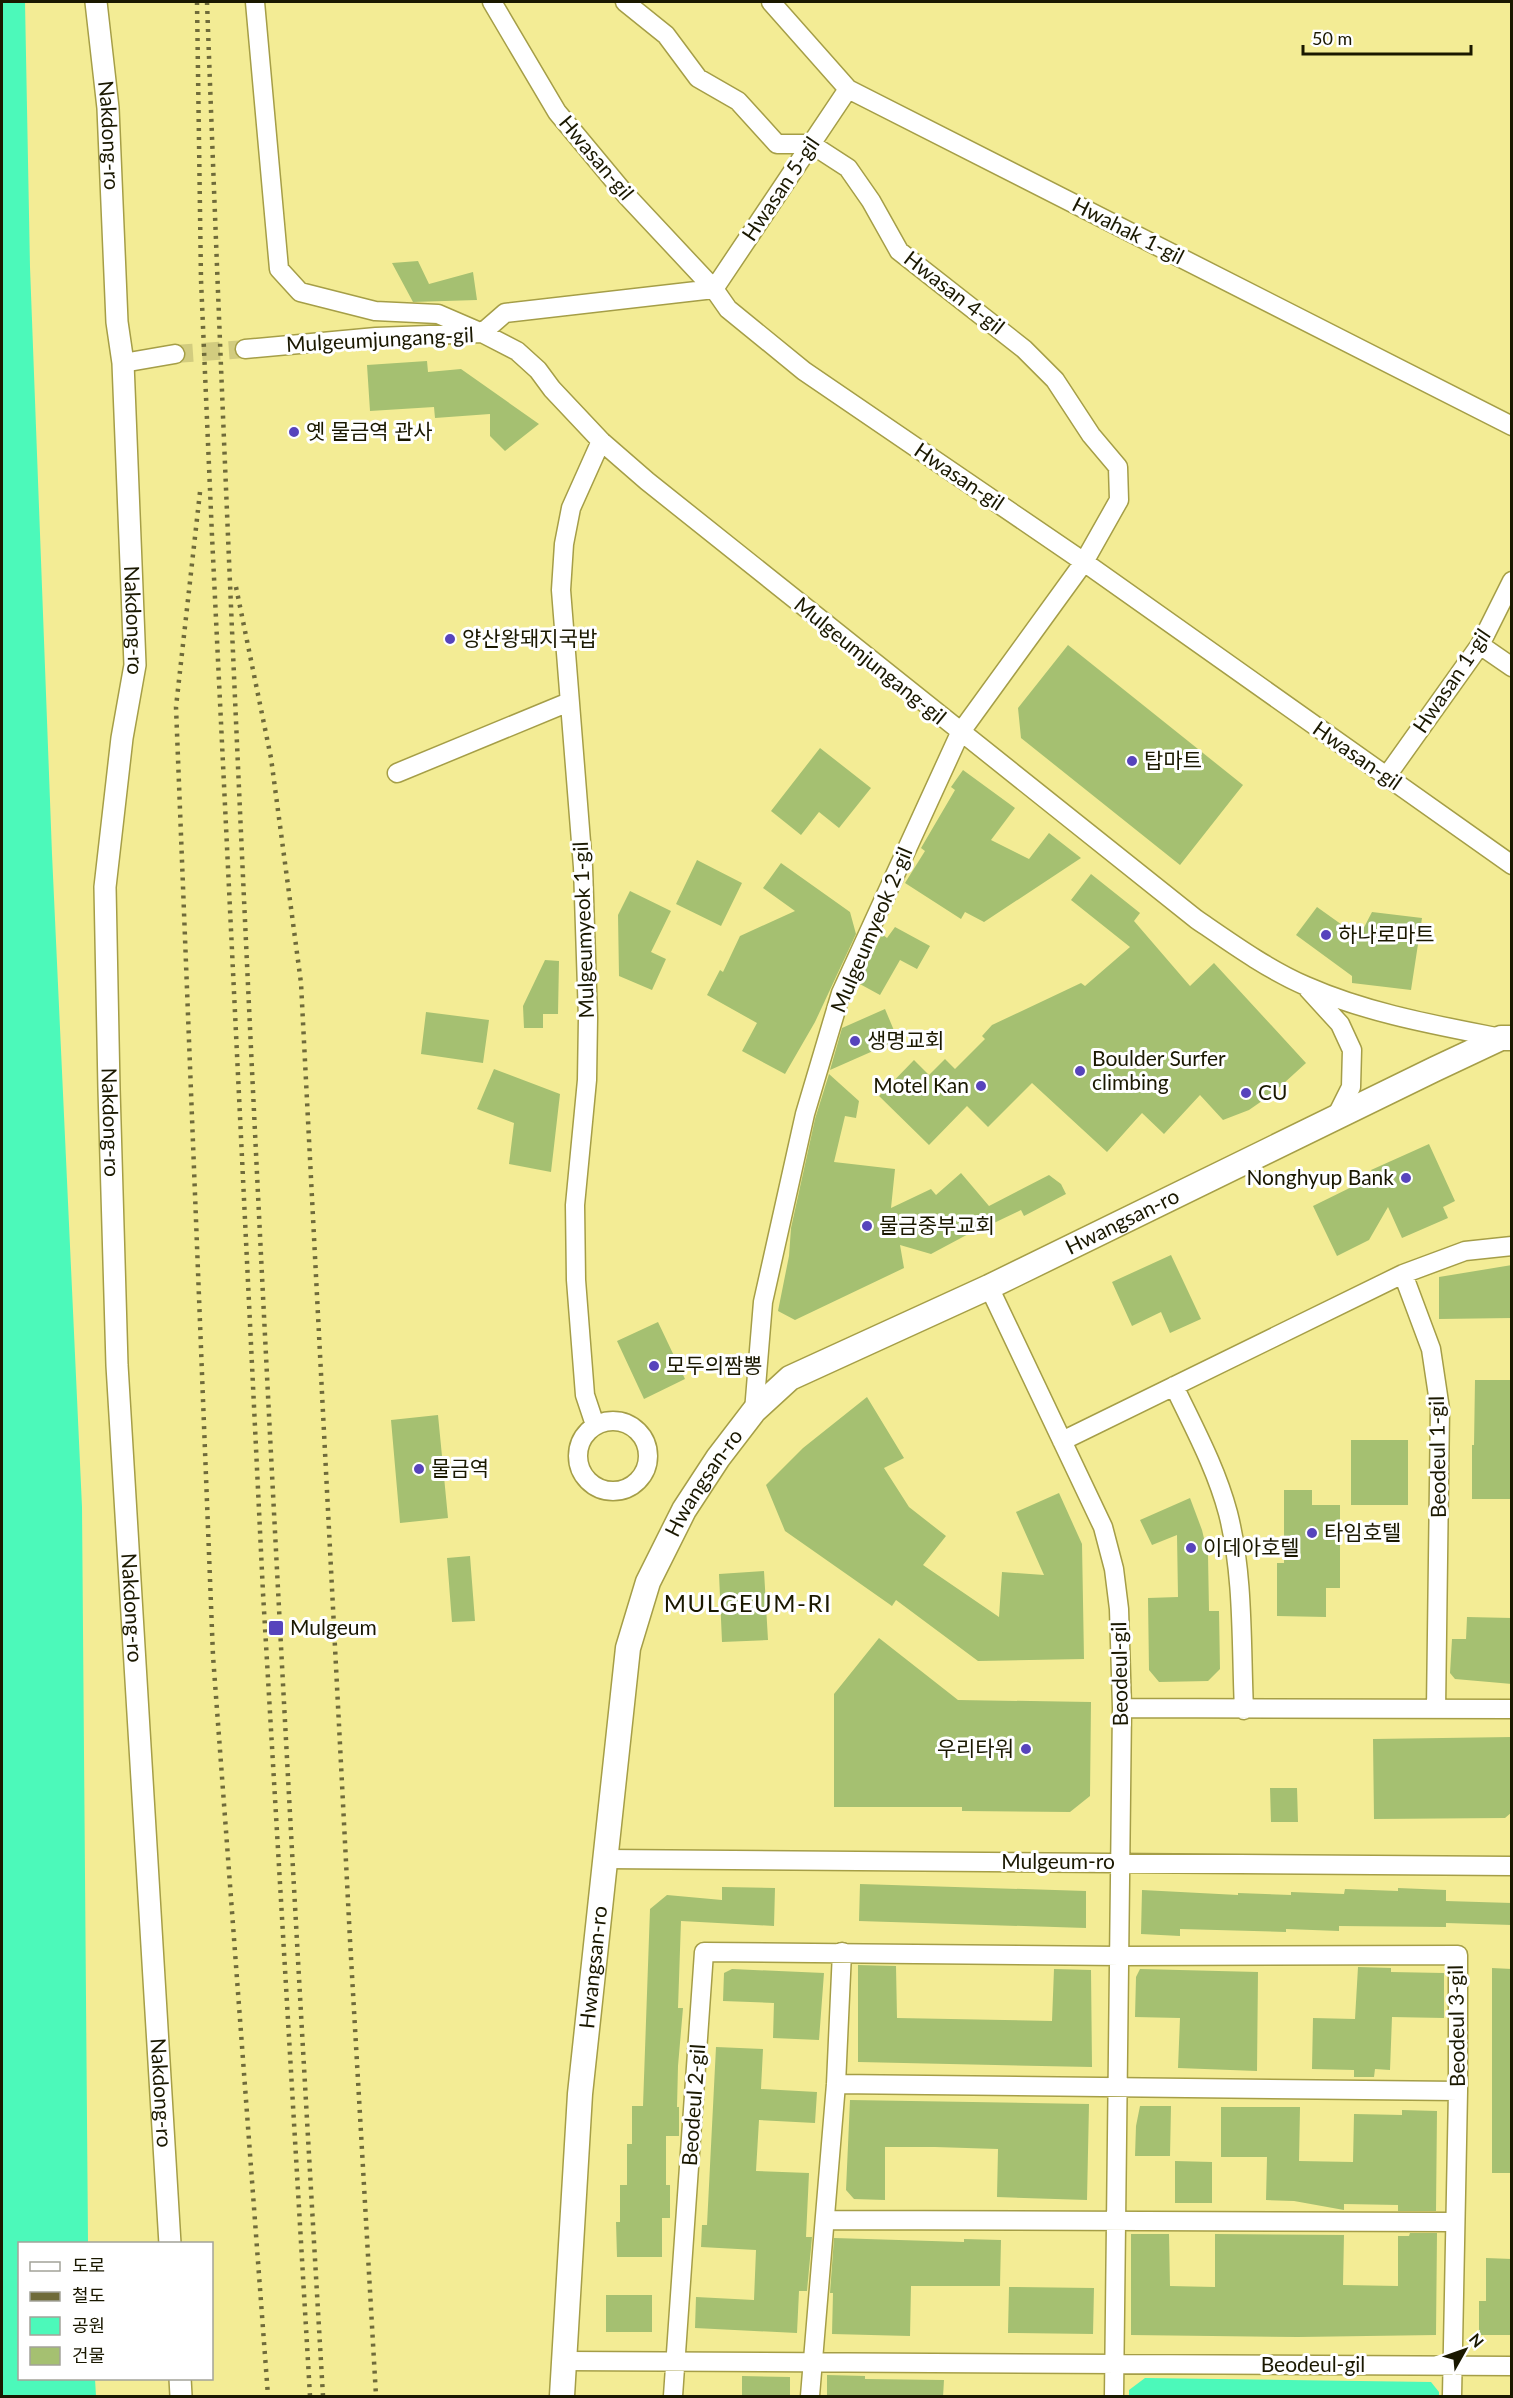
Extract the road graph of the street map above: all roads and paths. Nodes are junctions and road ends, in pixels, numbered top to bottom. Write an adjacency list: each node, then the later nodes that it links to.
1 (96, 2): 12 (street, Nakdong-ro)
2 (255, 2): 9 (street)
3 (492, 2): 8 (street, Hwasan-gil)
4 (625, 2): 7 (street)
5 (771, 2): 6 (street, Hwahak 1-gil)
6 (848, 89): 7 (street, Hwasan 5-gil); 13 (street, Hwahak 1-gil)
7 (811, 144): 8 (street, Hwasan 5-gil); 15 (street, Hwasan 4-gil)
8 (714, 289): 9 (street); 16 (street, Hwasan-gil)
9 (482, 333): 10 (street, Mulgeumjungang-gil); 14 (street, Mulgeumjungang-gil)
10 (245, 350)
11 (174, 354): 12 (street)
12 (123, 363): 50 (street, Nakdong-ro)
13 (1512, 426)
14 (601, 441): 20 (street, Mulgeumyeok 1-gil); 21 (street, Mulgeumjungang-gil)
15 (1119, 500): 16 (street, Mulgeumyeok 2-gil)
16 (1084, 562): 21 (street, Mulgeumyeok 2-gil); 23 (street, Hwasan-gil)
17 (1512, 581): 18 (street, Hwasan 1-gil)
18 (1479, 645): 19 (street); 23 (street, Hwasan 1-gil)
19 (1512, 667)
20 (569, 702): 22 (street); 33 (street, Mulgeumyeok 1-gil)
21 (960, 733): 25 (street, Mulgeumjungang-gil); 32 (street, Mulgeumyeok 2-gil)
22 (398, 773)
23 (1386, 777): 24 (street, Hwasan-gil)
24 (1512, 865)
25 (1305, 985): 26 (street, Mulgeumjungang-gil); 27 (street)
26 (1506, 1038): 27 (main road, Hwangsan-ro)
27 (1336, 1117): 30 (main road, Hwangsan-ro)
28 (1512, 1246): 29 (street)
29 (1403, 1274): 31 (street); 36 (street, Beodeul 1-gil)
30 (989, 1287): 32 (main road, Hwangsan-ro); 34 (street, Beodeul-gil)
31 (1174, 1386): 34 (street); 38 (street)
32 (754, 1411): 39 (main road, Hwangsan-ro)
33 (595, 1425)
34 (1062, 1442): 35 (street, Beodeul-gil)
35 (1122, 1708): 38 (street); 40 (street, Beodeul-gil)
36 (1436, 1709): 37 (street); 38 (street)
37 (1512, 1709)
38 (1245, 1710)
39 (605, 1859): 40 (street, Mulgeum-ro); 51 (main road, Hwangsan-ro)
40 (1122, 1863): 41 (street, Mulgeum-ro); 43 (street, Beodeul-gil)
41 (1512, 1866)
42 (842, 1952): 43 (street, Beodeul 2-gil); 44 (street); 52 (street, Beodeul 2-gil)
43 (1120, 1956): 45 (street, Beodeul-gil); 46 (street, Beodeul 3-gil)
44 (836, 2084): 45 (street); 47 (street)
45 (1119, 2088): 46 (street); 48 (street, Beodeul-gil)
46 (1458, 2091): 49 (street, Beodeul 3-gil)
47 (825, 2220): 48 (street); 53 (street)
48 (1117, 2221): 49 (street); 54 (street, Beodeul-gil)
49 (1455, 2222): 55 (street, Beodeul 3-gil)
50 (170, 2242)
51 (564, 2361): 52 (street, Beodeul-gil); 59 (main road, Hwangsan-ro)
52 (676, 2361): 53 (street, Beodeul-gil); 60 (street, Beodeul 2-gil)
53 (813, 2361): 54 (street, Beodeul-gil); 61 (street)
54 (1115, 2363): 55 (street, Beodeul-gil); 62 (street, Beodeul-gil)
55 (1453, 2366): 56 (street, Beodeul-gil); 63 (street, Beodeul 3-gil)
56 (1512, 2366)
57 (180, 2380): 58 (street)
58 (181, 2397)
59 (562, 2397)
60 (673, 2397)
61 (810, 2397)
62 (1114, 2397)
63 (1452, 2397)

